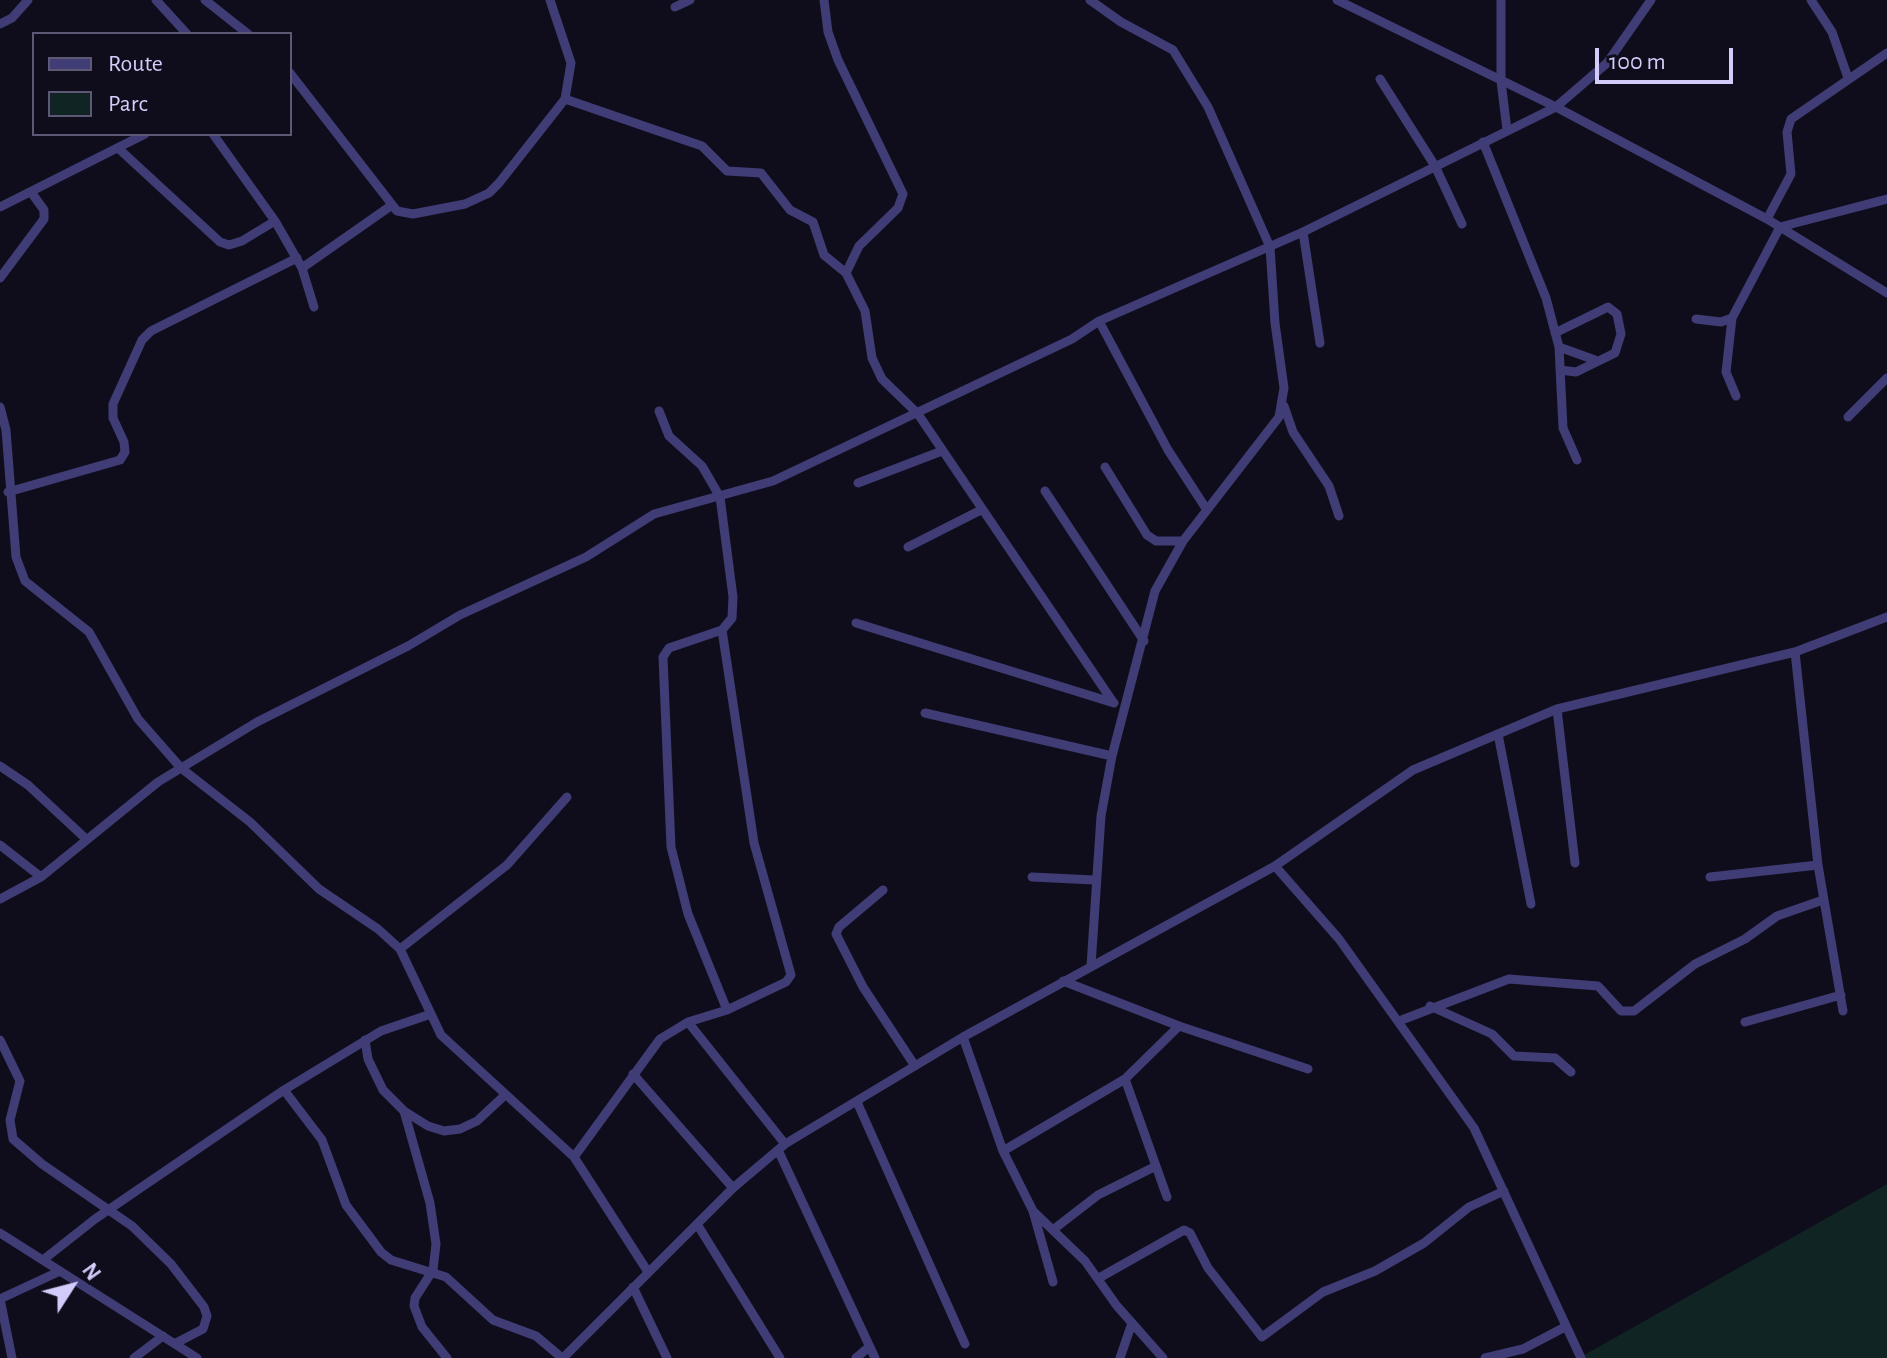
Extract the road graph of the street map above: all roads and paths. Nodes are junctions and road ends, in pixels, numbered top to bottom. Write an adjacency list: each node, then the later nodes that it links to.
1 (28, 0): 13 (street)
2 (156, 0): 14 (street)
3 (205, 0): 15 (street)
4 (550, 0): 21 (street)
5 (690, 0): 12 (street)
6 (824, 0): 41 (street)
7 (1090, 0): 38 (street)
8 (1337, 0): 20 (street)
9 (1501, 0): 20 (street)
10 (1651, 0): 22 (street)
11 (1811, 0): 18 (street)
12 (675, 7)
13 (0, 24)
14 (185, 32)
15 (245, 32)
16 (1887, 53): 18 (street)
17 (292, 76): 31 (street)
18 (1848, 78): 33 (street)
19 (1380, 79): 28 (street)
20 (1501, 81): 22 (street); 23 (street)
21 (565, 99): 31 (street); 41 (street)
22 (1556, 107): 23 (street); 33 (street)
23 (1507, 130): 26 (street)
24 (141, 136): 27 (street)
25 (214, 136): 34 (street)
26 (1483, 142): 28 (street); 48 (street)
27 (118, 148): 29 (street); 34 (street)
28 (1435, 166): 35 (street); 37 (street)
29 (31, 192): 32 (street); 42 (street)
30 (1887, 199): 36 (street)
31 (392, 205): 40 (street)
32 (0, 207)
33 (1767, 219): 36 (street)
34 (275, 221): 39 (street)
35 (1462, 224)
36 (1780, 227): 43 (street); 45 (street)
37 (1303, 232): 38 (street); 49 (street)
38 (1270, 247): 47 (street); 55 (street)
39 (297, 258): 40 (street); 65 (street)
40 (302, 268): 44 (street)
41 (846, 273): 58 (street)
42 (0, 278)
43 (1887, 293)
44 (314, 307)
45 (1732, 318): 46 (street); 54 (street)
46 (1696, 319)
47 (1099, 321): 58 (street); 68 (street)
48 (1555, 333): 50 (street); 51 (street)
49 (1320, 343)
50 (1559, 347): 51 (street); 52 (street)
51 (1595, 360): 52 (street)
52 (1560, 370): 61 (street)
53 (1887, 378): 59 (street)
54 (1736, 396)
55 (1284, 406): 68 (street); 69 (street)
56 (0, 407): 65 (street)
57 (659, 411): 66 (street)
58 (918, 414): 60 (street); 66 (street)
59 (1848, 417)
60 (942, 451): 63 (street); 67 (street)
61 (1577, 460)
62 (1105, 467): 70 (street)
63 (858, 483)
64 (1045, 491): 75 (street)
65 (8, 492): 84 (street)
66 (720, 497): 74 (street); 84 (street)
67 (981, 510): 71 (street); 77 (street)
68 (1207, 510): 70 (street)
69 (1339, 516)
70 (1183, 541): 75 (street)
71 (908, 547)
72 (1887, 617): 76 (street)
73 (856, 623): 77 (street)
74 (722, 630): 104 (street); 104 (street)
75 (1144, 641): 78 (street)
76 (1795, 652): 79 (street); 89 (street)
77 (1113, 702): 78 (street)
78 (1125, 705): 82 (street)
79 (1557, 709): 81 (street); 88 (street)
80 (925, 713): 82 (street)
81 (1498, 734): 90 (street); 98 (street)
82 (1112, 756): 94 (street)
83 (0, 766): 86 (street)
84 (181, 768): 86 (street); 99 (street)
85 (567, 797): 99 (street)
86 (85, 838): 91 (street)
87 (0, 845): 91 (street)
88 (1575, 863)
89 (1818, 865): 93 (street); 97 (street)
90 (1275, 866): 100 (street); 107 (street)
91 (41, 877): 96 (street)
92 (1032, 877): 94 (street)
93 (1710, 877)
94 (1094, 880): 100 (street)
95 (883, 890): 114 (street)
96 (0, 899)
97 (1823, 900): 102 (street); 103 (street)
98 (1531, 904)
99 (400, 949): 106 (street)
100 (1091, 966): 101 (street)
101 (1063, 981): 110 (street); 111 (street)
102 (1841, 995): 105 (street); 109 (street)
103 (1430, 1006): 107 (street); 116 (street)
104 (727, 1010): 108 (street)
105 (1843, 1011)
106 (428, 1015): 113 (street); 120 (street)
107 (1399, 1021): 128 (street)
108 (688, 1022): 117 (street); 123 (street)
109 (1745, 1022)
110 (1179, 1026): 115 (street); 118 (street)
111 (963, 1037): 114 (street); 124 (street)
112 (0, 1040): 130 (street)
113 (365, 1040): 119 (street); 122 (street)
114 (915, 1066): 121 (street)
115 (1308, 1069)
116 (1571, 1072)
117 (633, 1074): 125 (street); 127 (street)
118 (1125, 1079): 124 (street); 126 (street)
119 (284, 1090): 130 (street); 136 (street)
120 (504, 1096): 122 (street); 125 (street)
121 (857, 1102): 123 (street); 147 (street)
122 (404, 1111): 136 (street)
123 (782, 1147): 127 (street); 148 (street)
124 (1003, 1151): 131 (street)
125 (574, 1157): 138 (street)
126 (1156, 1166): 129 (street); 133 (street)
127 (733, 1188): 132 (street)
128 (1504, 1191): 139 (street); 144 (street)
129 (1167, 1197)
130 (110, 1209): 135 (street); 146 (street)
131 (1033, 1211): 133 (street); 140 (street)
132 (697, 1224): 138 (street); 155 (street)
133 (1054, 1229): 139 (street)
134 (0, 1233): 135 (street)
135 (43, 1260): 137 (street)
136 (433, 1270): 152 (street); 153 (street)
137 (58, 1272): 142 (street); 145 (street)
138 (648, 1272): 141 (street)
139 (1099, 1278): 143 (street)
140 (1053, 1282)
141 (633, 1287): 153 (street); 154 (street)
142 (0, 1299): 149 (street)
143 (1132, 1323): 158 (street); 159 (street)
144 (1565, 1327): 160 (street); 161 (street)
145 (163, 1336): 146 (street); 150 (street)
146 (176, 1343): 151 (street)
147 (965, 1344)
148 (869, 1347): 156 (street); 157 (street)
149 (12, 1358)
150 (134, 1358)
151 (197, 1358)
152 (447, 1358)
153 (562, 1358)
154 (667, 1358)
155 (780, 1358)
156 (856, 1358)
157 (875, 1358)
158 (1120, 1358)
159 (1163, 1358)
160 (1485, 1358)
161 (1581, 1358)

